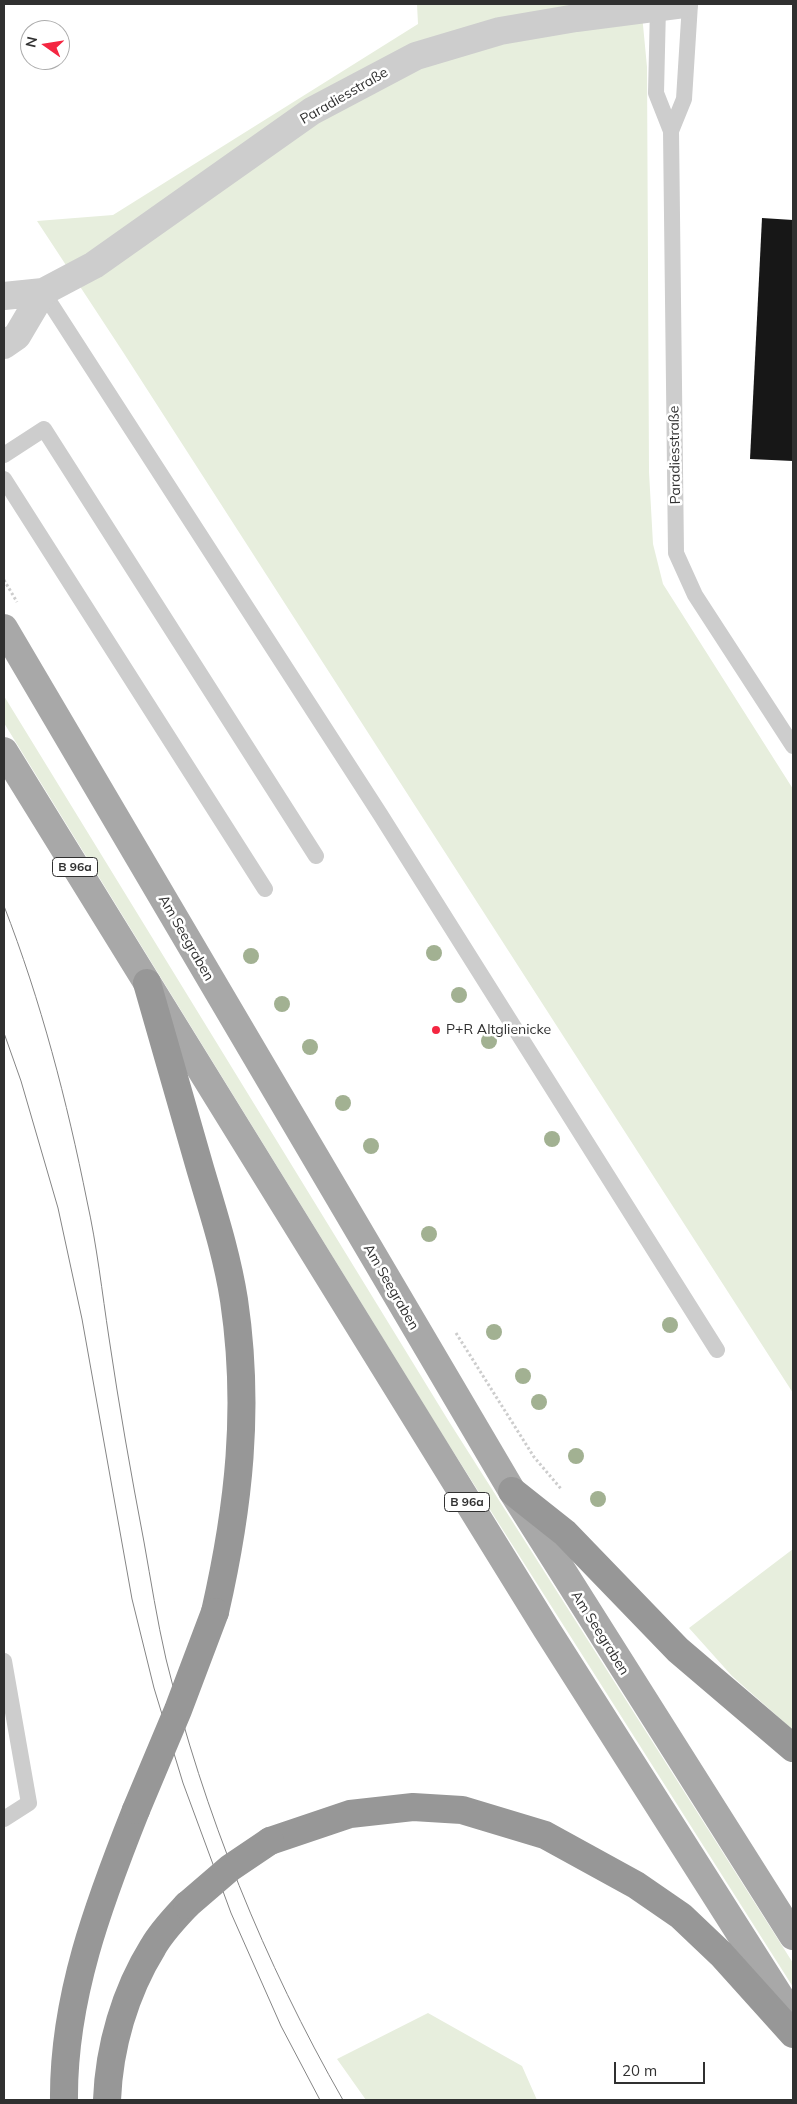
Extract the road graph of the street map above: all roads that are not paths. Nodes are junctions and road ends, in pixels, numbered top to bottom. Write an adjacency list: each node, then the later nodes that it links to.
1 (684, 4): 3 (street, Paradiesstraße)
2 (690, 4): 4 (lane, Paradiesstraße)
3 (658, 6): 4 (lane, Paradiesstraße); 5 (street, Paradiesstraße)
4 (671, 132): 11 (lane, Paradiesstraße)
5 (43, 292): 6 (street, Paradiesstraße); 7 (street); 16 (lane)
6 (4, 296)
7 (4, 346)
8 (4, 455): 13 (lane)
9 (4, 479): 14 (lane)
10 (4, 628): 17 (main road, Am Seegraben / B 96a)
11 (793, 746)
12 (4, 751): 15 (main road, B 96a)
13 (316, 856)
14 (265, 889)
15 (147, 982): 22 (main road, B 96a); 24 (highway, bridge)
16 (717, 1350)
17 (512, 1491): 19 (highway); 21 (main road, Am Seegraben / B 96a)
18 (4, 1661): 20 (lane)
19 (793, 1748)
20 (4, 1819)
21 (793, 1936)
22 (793, 2017)
23 (793, 2034): 25 (highway, bridge)
24 (64, 2100)
25 (107, 2100)

